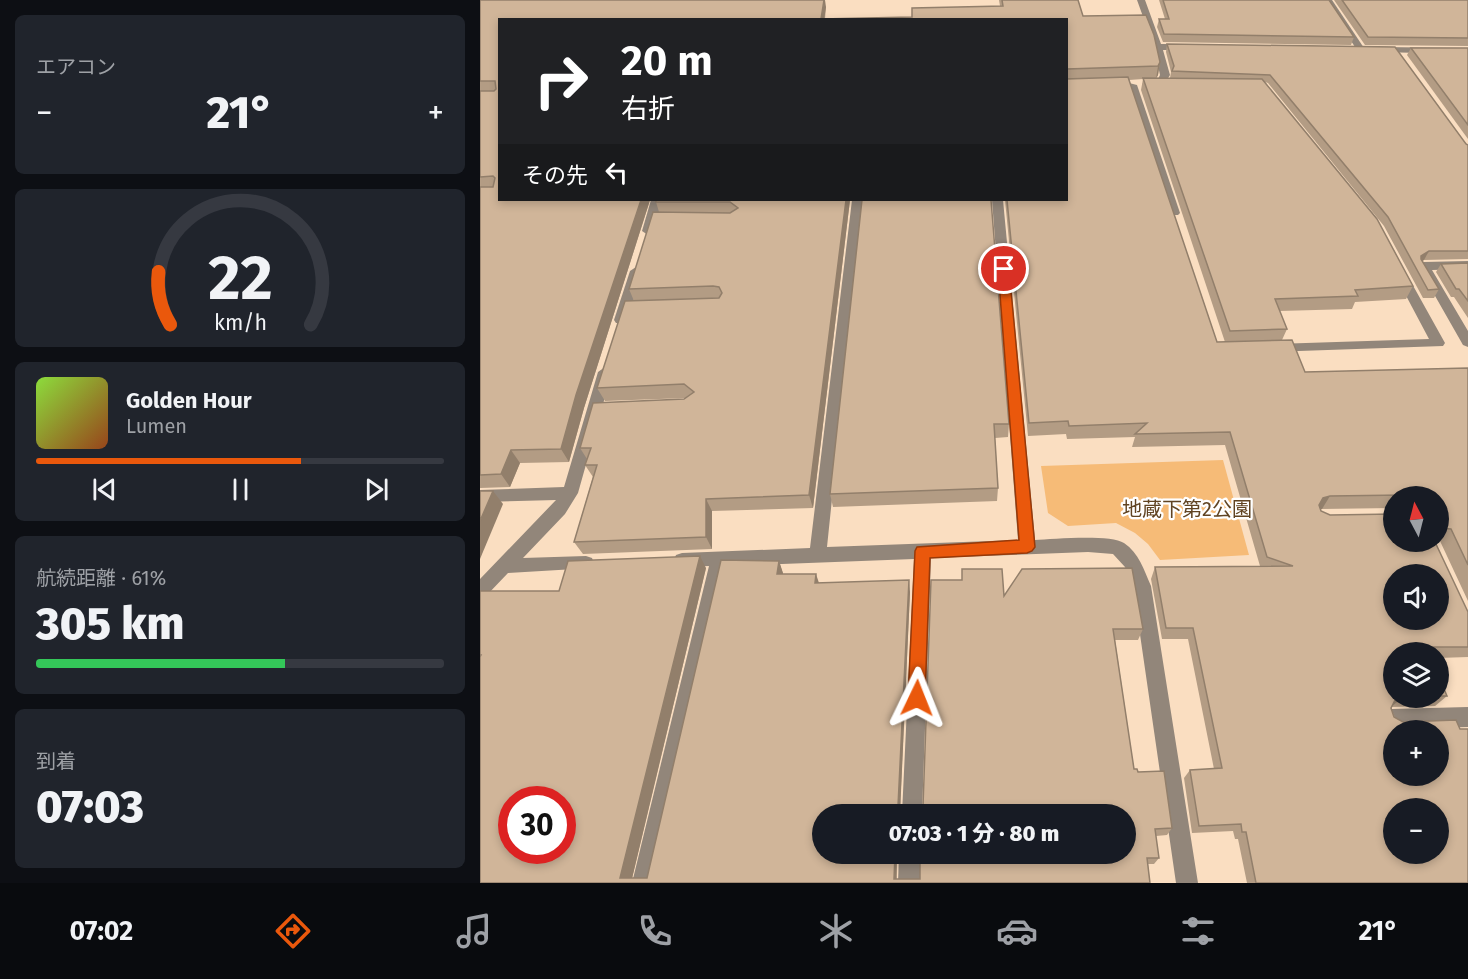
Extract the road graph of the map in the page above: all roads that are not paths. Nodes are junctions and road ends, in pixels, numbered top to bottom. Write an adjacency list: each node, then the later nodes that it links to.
1 (1141, 0): 3 (street)
2 (1328, 0): 6 (street)
3 (1158, 47): 4 (street); 11 (street)
4 (1194, 47)
5 (1348, 48): 6 (street)
6 (1360, 48): 7 (street)
7 (1468, 51)
8 (657, 201): 14 (street)
9 (857, 201): 24 (street)
10 (998, 201): 22 (street)
11 (1179, 229)
12 (1394, 261): 16 (street)
13 (1468, 265): 15 (street)
14 (617, 332)
15 (1468, 342)
16 (1265, 350)
17 (610, 354): 19 (street)
18 (614, 408): 19 (street)
19 (593, 409): 20 (street)
20 (570, 493): 21 (street); 28 (street)
21 (480, 496)
22 (1027, 547): 23 (street); 36 (street)
23 (923, 551): 24 (street); 32 (street)
24 (818, 555): 25 (street)
25 (718, 559): 26 (street); 34 (street)
26 (659, 561)
27 (600, 563): 28 (street)
28 (506, 566): 29 (street)
29 (480, 591)
30 (1468, 717): 31 (street)
31 (1392, 719)
32 (912, 804)
33 (910, 864): 35 (street)
34 (643, 883)
35 (909, 883)
36 (1187, 883)

